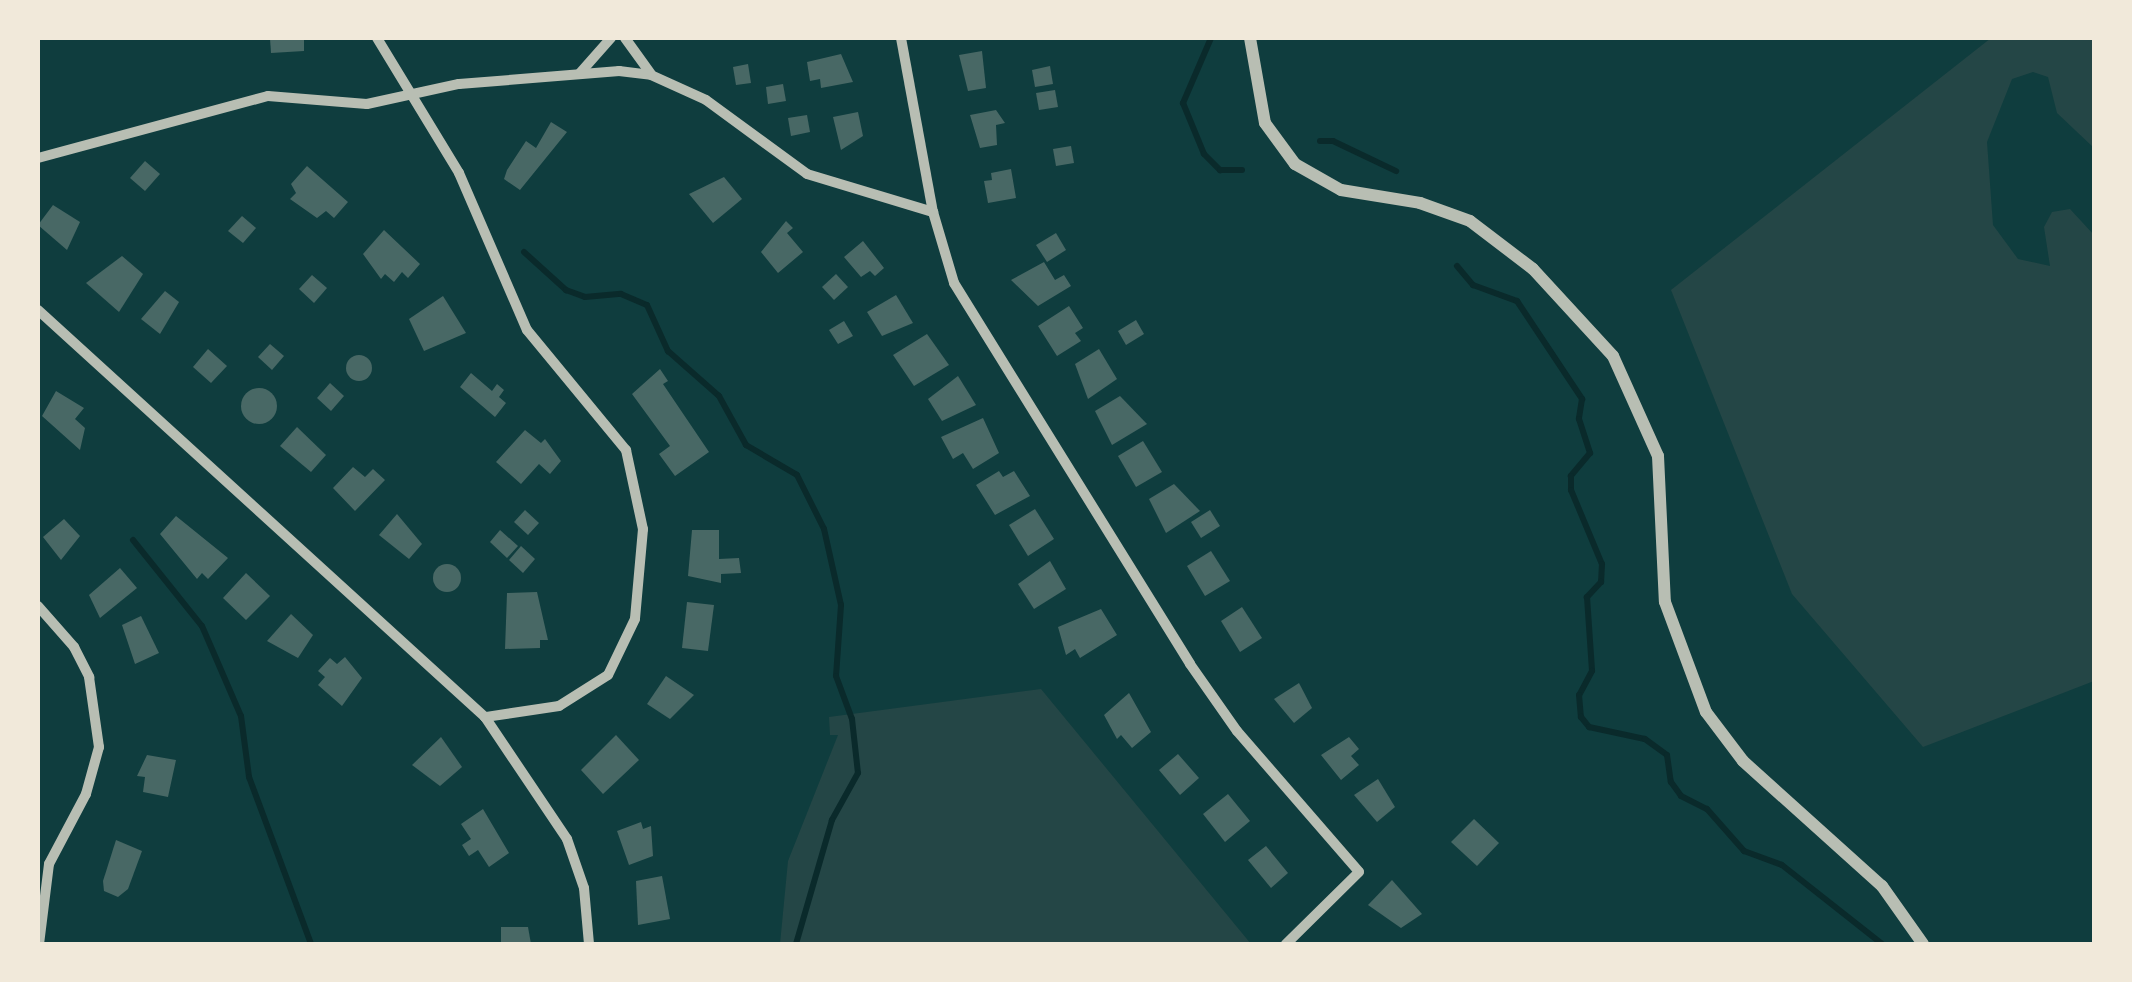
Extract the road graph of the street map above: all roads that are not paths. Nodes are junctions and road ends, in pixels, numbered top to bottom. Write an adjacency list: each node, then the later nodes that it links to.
1 (377, 38): 8 (street)
2 (611, 38): 6 (street)
3 (625, 38): 7 (street)
4 (901, 38): 10 (street)
5 (1250, 38): 19 (street)
6 (579, 74): 7 (street); 8 (street)
7 (652, 75): 10 (street)
8 (412, 94): 9 (street); 13 (street)
9 (38, 158)
10 (933, 212): 18 (street)
11 (38, 310): 13 (street)
12 (38, 606): 16 (street)
13 (484, 717): 17 (street)
14 (2094, 863): 15 (lane)
15 (2094, 873)
16 (39, 944)
17 (589, 944)
18 (1286, 944)
19 (1923, 944)

